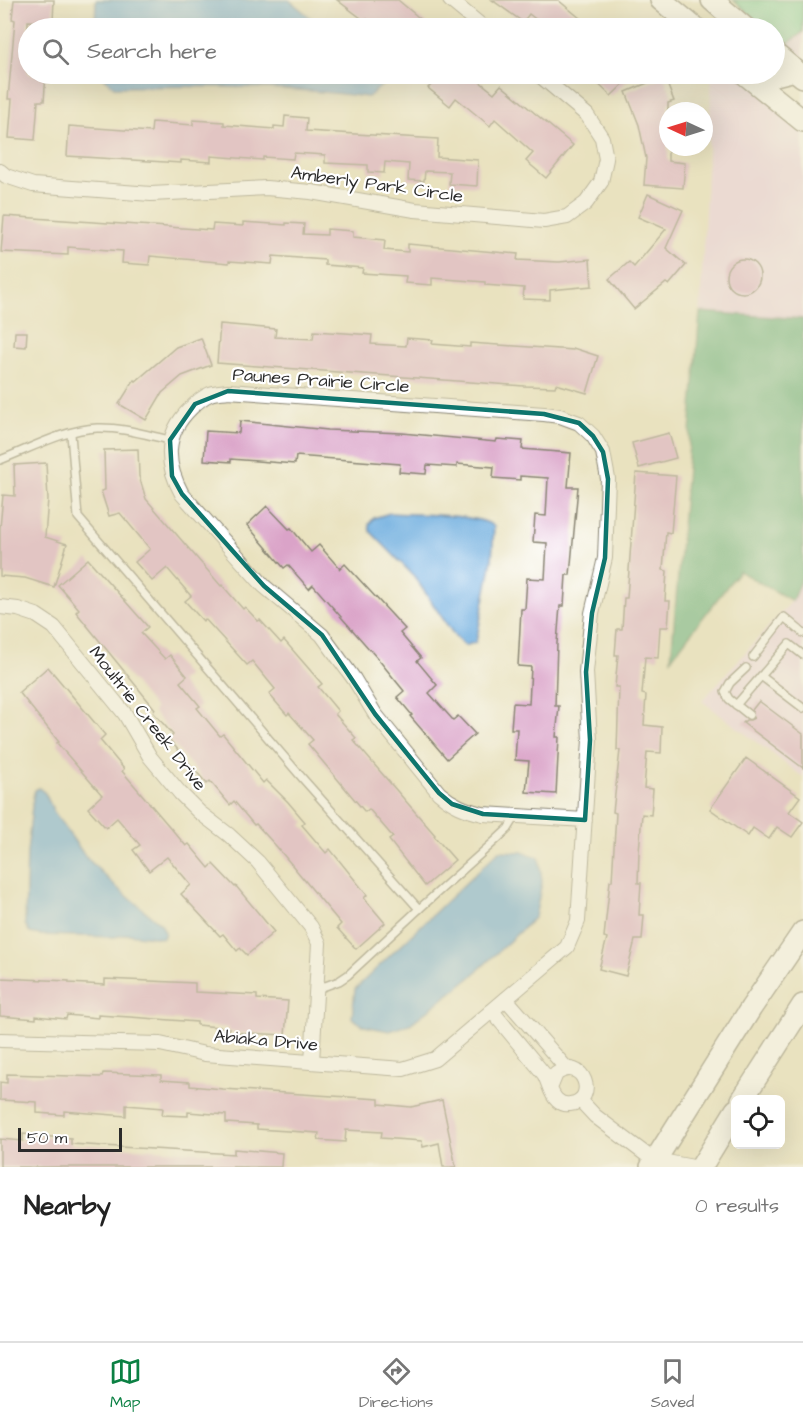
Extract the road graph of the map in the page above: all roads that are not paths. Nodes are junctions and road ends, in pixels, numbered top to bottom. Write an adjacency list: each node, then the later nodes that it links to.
1 (450, 0): 4 (street)
2 (711, 0): 7 (main road)
3 (669, 6): 5 (main road); 6 (main road)
4 (472, 18)
5 (683, 18)
6 (688, 18)
7 (733, 18)
8 (785, 60): 9 (main road)
9 (800, 70): 10 (main road)
10 (785, 73)
11 (550, 84): 14 (street, Amberly Park Circle)
12 (757, 84): 13 (main road)
13 (803, 121)
14 (0, 171)
15 (71, 434): 16 (lane); 17 (lane); 29 (lane)
16 (171, 440): 27 (street, Paunes Prairie Circle); 28 (street, Paunes Prairie Circle)
17 (0, 460)
18 (0, 608): 31 (street, Moultrie Creek Drive)
19 (803, 633): 21 (lane)
20 (803, 655): 23 (lane)
21 (753, 657)
22 (746, 668): 24 (lane)
23 (761, 676): 24 (lane); 25 (lane)
24 (736, 705): 26 (lane)
25 (803, 708)
26 (749, 716)
27 (516, 816): 28 (street, Paunes Prairie Circle); 29 (lane)
28 (585, 820): 32 (street, Paunes Prairie Circle)
29 (419, 909): 31 (lane)
30 (803, 932): 42 (main road)
31 (317, 989): 36 (street, Moultrie Creek Drive)
32 (507, 999): 34 (street, Abiaka Drive); 37 (street)
33 (803, 1005): 39 (main road)
34 (492, 1011): 36 (street, Abiaka Drive); 38 (street)
35 (0, 1040): 36 (street, Abiaka Drive)
36 (312, 1062)
37 (567, 1069): 38 (street); 40 (street)
38 (551, 1086): 40 (street)
39 (745, 1095)
40 (580, 1100): 42 (street)
41 (731, 1117): 44 (main road)
42 (656, 1165): 43 (street)
43 (693, 1167)
44 (701, 1167)

